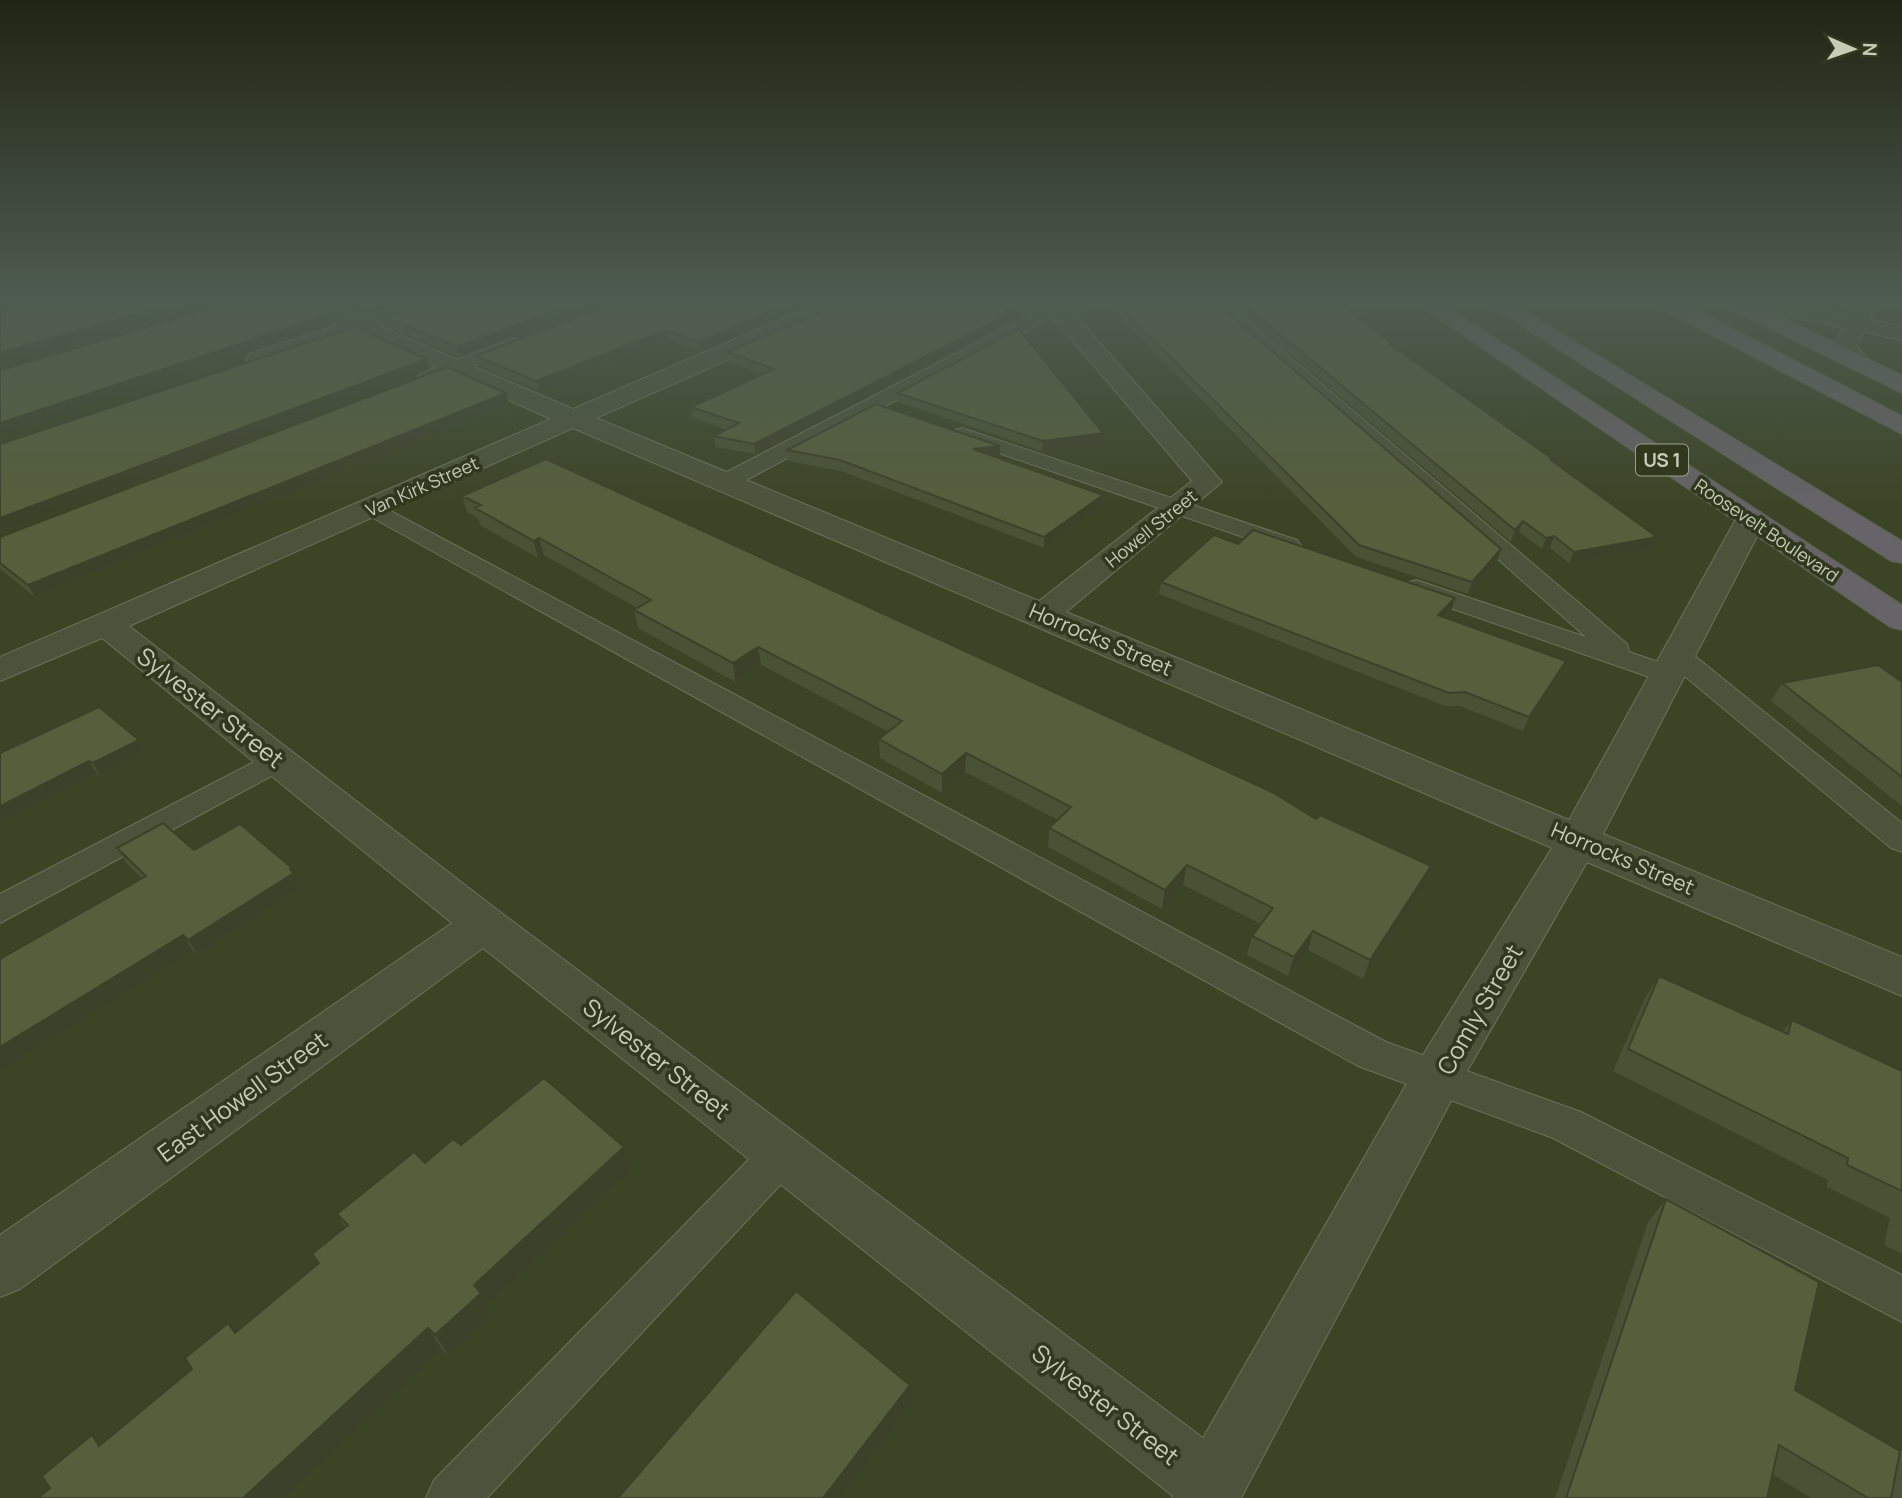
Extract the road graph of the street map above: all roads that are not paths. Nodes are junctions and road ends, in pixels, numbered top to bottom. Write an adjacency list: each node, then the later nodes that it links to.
1 (445, 370): 12 (lane)
2 (464, 370): 15 (street, Horrocks Street)
3 (685, 370): 15 (street, Van Kirk Street)
4 (940, 370): 13 (lane)
5 (1109, 370): 20 (street, Howell Street)
6 (1294, 370): 28 (lane)
7 (1528, 370): 21 (highway, Roosevelt Boulevard / US 1)
8 (1605, 370): 22 (highway, US 1)
9 (1795, 370): 17 (highway)
10 (1872, 370): 11 (highway)
11 (1902, 385)
12 (403, 387)
13 (872, 403): 14 (lane); 18 (lane)
14 (911, 416)
15 (574, 419): 18 (street, Horrocks Street); 19 (street, Van Kirk Street)
16 (936, 425): 20 (lane)
17 (1902, 426)
18 (725, 482): 25 (street, Horrocks Street)
19 (372, 508): 27 (street, Van Kirk Street); 37 (lane)
20 (1178, 508): 23 (lane); 25 (street, Howell Street)
21 (1751, 519): 26 (highway, Roosevelt Boulevard / US 1); 29 (street, Comly Street)
22 (1902, 554)
23 (1317, 555)
24 (1394, 581): 28 (lane)
25 (1043, 614): 32 (street, Horrocks Street)
26 (1902, 620)
27 (106, 624): 30 (street, Van Kirk Street); 31 (street, Sylvester Street)
28 (1629, 660): 29 (lane)
29 (1672, 665): 32 (street, Comly Street); 33 (lane)
30 (2, 666)
31 (277, 760): 34 (lane); 35 (street, Sylvester Street)
32 (1579, 839): 36 (street, Horrocks Street); 37 (street, Comly Street)
33 (1902, 840)
34 (0, 910)
35 (484, 924): 38 (street, Sylvester Street); 39 (street, East Howell Street)
36 (1902, 976)
37 (1438, 1078): 40 (lane); 42 (street, Comly Street)
38 (781, 1155): 42 (street, Sylvester Street); 43 (lane)
39 (0, 1269)
40 (1902, 1299)
41 (1902, 1477): 44 (lane)
42 (1208, 1492)
43 (452, 1498)
44 (1899, 1498)

